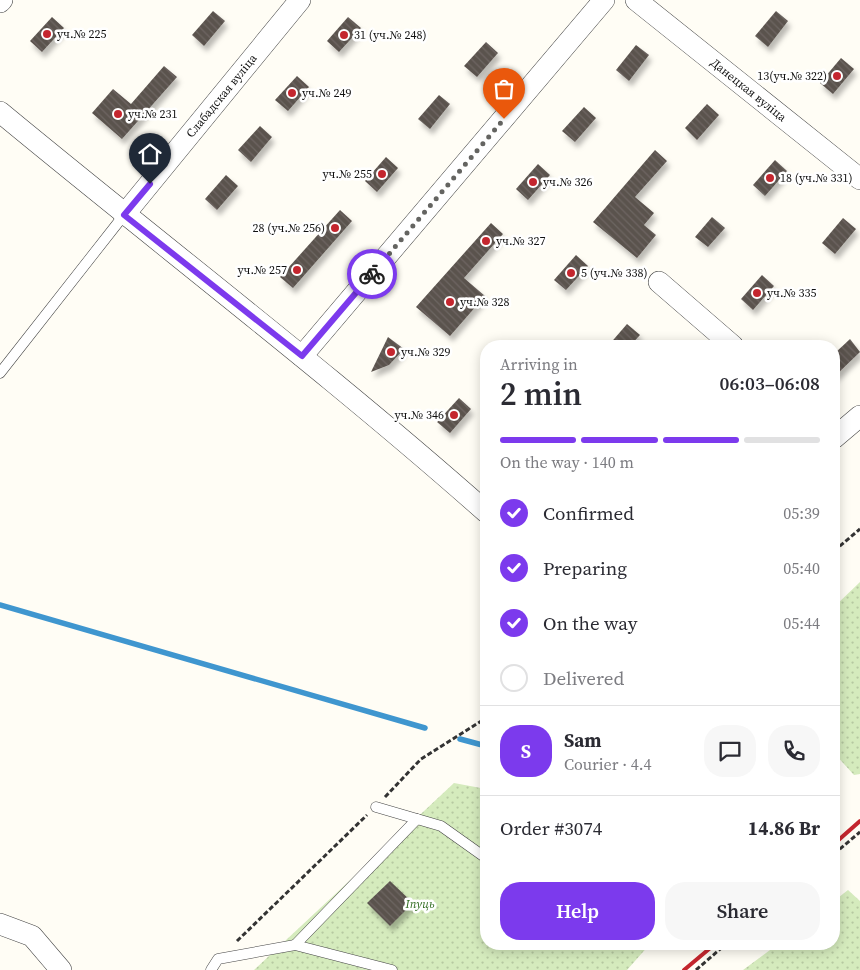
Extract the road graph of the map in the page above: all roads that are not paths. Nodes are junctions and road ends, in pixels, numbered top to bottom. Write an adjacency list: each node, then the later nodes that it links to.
1 (300, 0): 6 (street, Слабадская вуліца)
2 (604, 0): 9 (street)
3 (636, 0): 5 (street, Данецкая вуліца)
4 (0, 112): 6 (street)
5 (860, 179)
6 (124, 215): 9 (street); 10 (lane)
7 (659, 282): 8 (street)
8 (726, 340)
9 (302, 356): 13 (street)
10 (0, 373)
11 (860, 416): 12 (street)
12 (840, 432)
13 (480, 505)
14 (376, 807): 15 (lane)
15 (417, 819): 16 (lane); 18 (lane)
16 (480, 854)
17 (0, 924): 19 (street)
18 (295, 945): 20 (lane); 21 (lane)
19 (61, 970)
20 (211, 970)
21 (392, 970)

